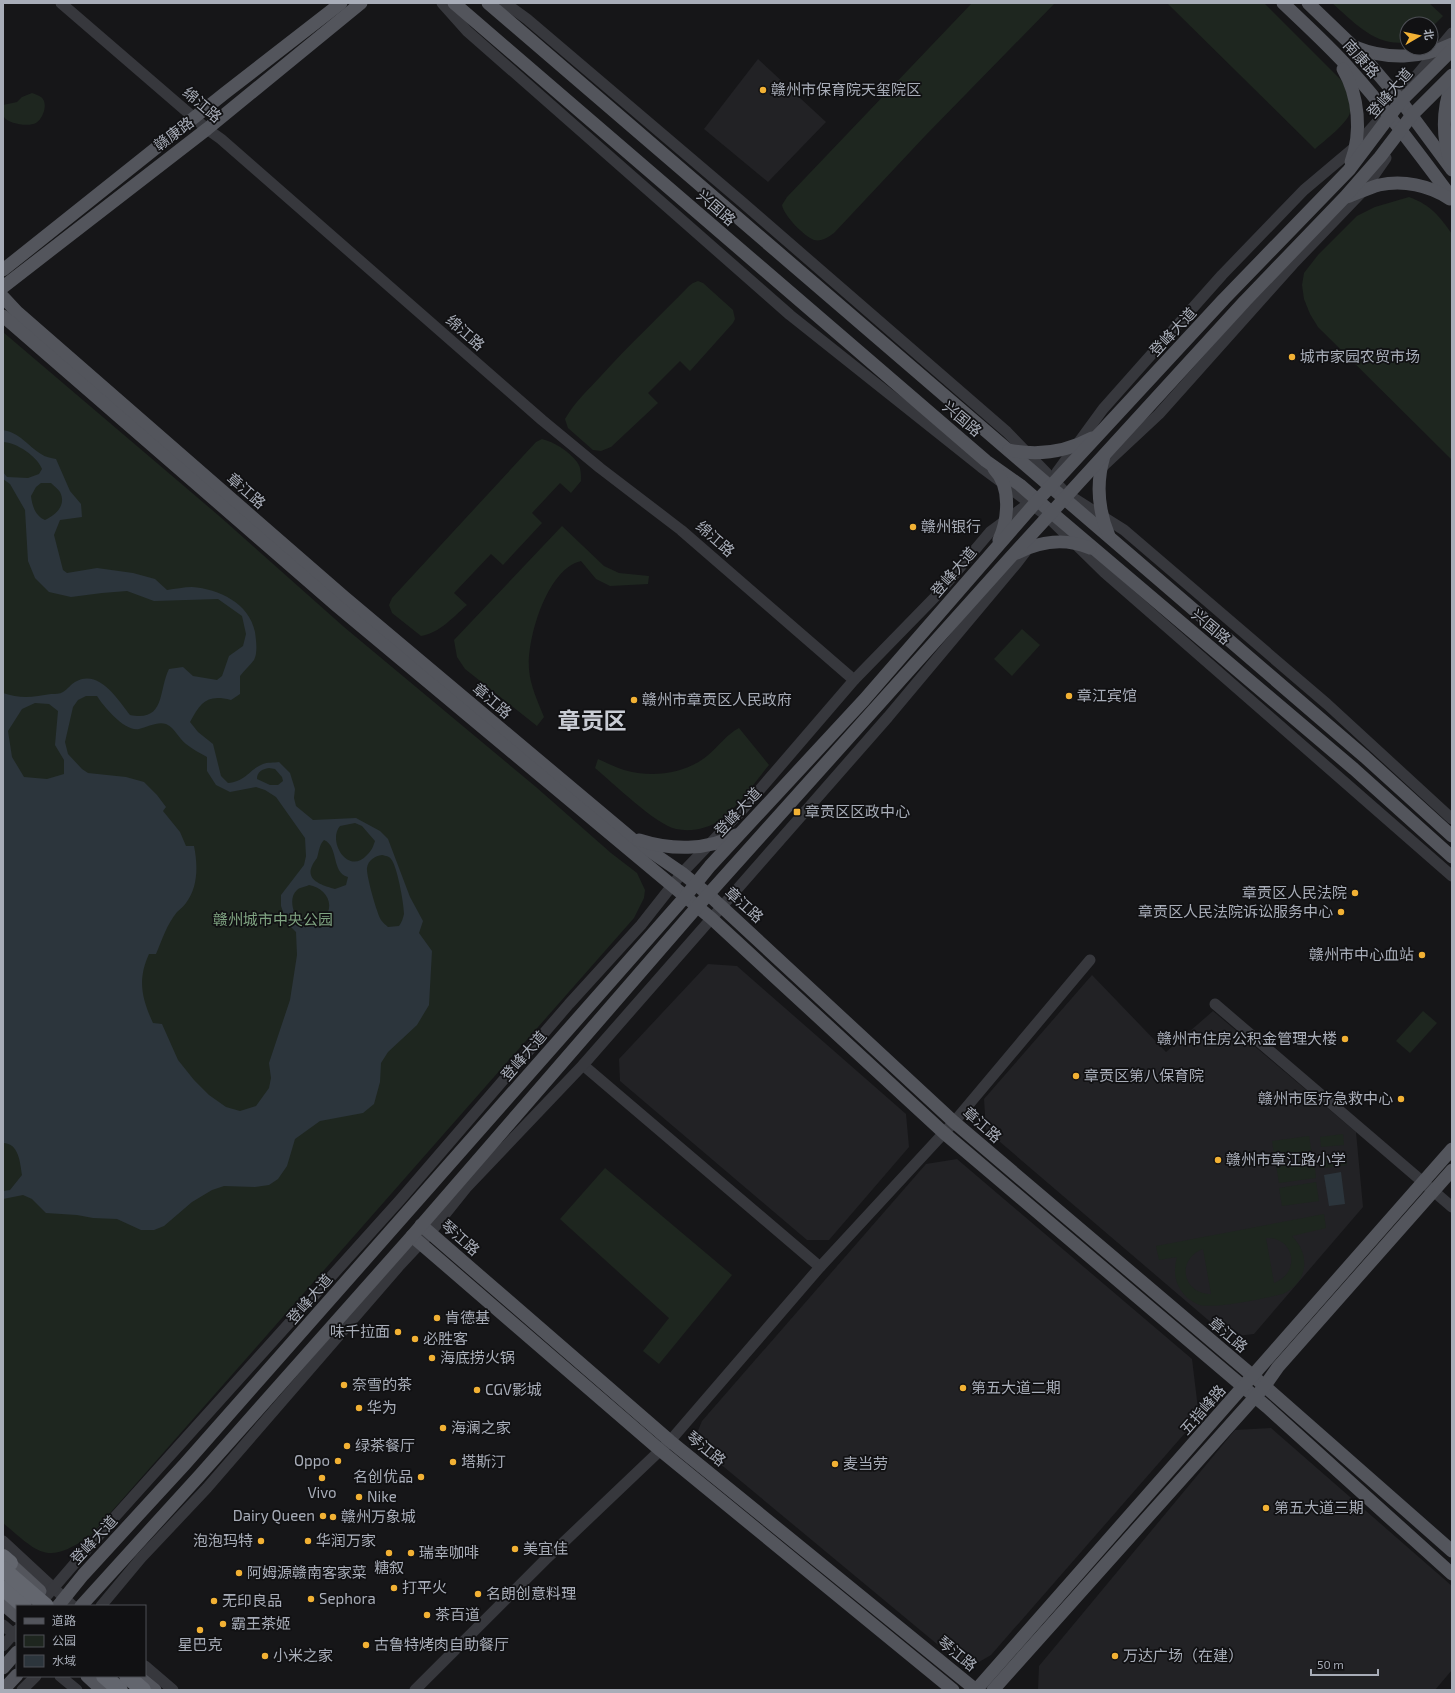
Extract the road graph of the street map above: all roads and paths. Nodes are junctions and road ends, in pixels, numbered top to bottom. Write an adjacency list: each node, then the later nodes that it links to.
1 (61, 3): 24 (street, 绵江路)
2 (340, 3): 24 (main road, 赣康路)
3 (442, 3): 45 (street)
4 (452, 3): 43 (main road, 兴国路)
5 (488, 3): 10 (main road, 兴国路)
6 (494, 3): 10 (main road)
7 (1283, 3): 15 (main road, 南康路)
8 (1308, 3): 13 (main road, 南康路)
9 (359, 5): 25 (main road, 赣康路)
10 (503, 9): 40 (main road, 兴国路); 41 (street)
11 (1452, 33): 14 (street)
12 (1452, 44): 16 (main road)
13 (1353, 46): 18 (main road); 21 (main road, 南康路)
14 (1439, 49)
15 (1332, 50): 22 (main road, 南康路); 27 (main road)
16 (1439, 50)
17 (1452, 50): 21 (main road, 登峰大道)
18 (1408, 56)
19 (1433, 56): 21 (street)
20 (1452, 82): 23 (main road, 登峰大道); 28 (main road)
21 (1400, 99): 22 (main road, 登峰大道); 23 (main road, 南康路)
22 (1388, 114): 26 (main road, 南康路); 27 (street); 29 (main road, 登峰大道)
23 (1413, 117): 26 (main road, 登峰大道); 30 (main road, 南康路)
24 (194, 118): 25 (street, 绵江路); 34 (main road, 赣康路)
25 (207, 129): 35 (main road, 赣康路); 58 (street, 绵江路)
26 (1402, 132): 31 (street); 32 (main road, 登峰大道); 33 (main road, 南康路)
27 (1355, 147): 29 (main road); 39 (street)
28 (1452, 166)
29 (1349, 170): 38 (main road, 登峰大道)
30 (1452, 170)
31 (1362, 191): 32 (main road); 33 (main road); 44 (street)
32 (1345, 197): 42 (main road, 登峰大道)
33 (1452, 200)
34 (3, 270)
35 (3, 287)
36 (3, 297): 62 (main road, 章江路)
37 (5, 319): 68 (main road, 章江路)
38 (1102, 432): 39 (main road); 46 (main road, 登峰大道)
39 (1077, 446): 41 (main road); 46 (street)
40 (1008, 450): 41 (main road); 46 (main road, 兴国路)
41 (1026, 453): 46 (street)
42 (1105, 454): 44 (main road); 47 (main road, 登峰大道)
43 (986, 461): 45 (main road); 48 (main road, 兴国路)
44 (1101, 468): 47 (street); 50 (main road)
45 (1002, 481): 48 (street); 51 (main road)
46 (1051, 483): 47 (main road, 兴国路); 48 (main road, 登峰大道)
47 (1067, 497): 49 (main road, 登峰大道); 50 (street); 52 (main road, 兴国路)
48 (1034, 502): 49 (main road, 兴国路); 51 (street); 56 (main road, 登峰大道)
49 (1051, 515): 53 (street); 54 (street); 55 (main road, 兴国路); 57 (main road, 登峰大道)
50 (1102, 518): 52 (main road); 59 (street)
51 (1005, 522): 56 (main road); 58 (street)
52 (1110, 538): 61 (main road, 兴国路)
53 (1075, 544): 54 (main road); 55 (main road); 66 (street)
54 (1029, 548): 57 (main road); 71 (street)
55 (1098, 551): 64 (main road, 兴国路)
56 (992, 552): 60 (main road, 登峰大道)
57 (1009, 559): 69 (main road, 登峰大道)
58 (854, 680): 63 (street)
59 (1452, 819)
60 (743, 830): 63 (main road); 67 (main road, 登峰大道)
61 (1452, 836)
62 (631, 838): 63 (main road); 65 (main road, 章江路)
63 (709, 845): 65 (street)
64 (1452, 857)
65 (682, 873): 67 (main road, 章江路); 68 (street)
66 (1452, 876)
67 (696, 884): 69 (main road, 章江路); 70 (main road, 登峰大道)
68 (672, 886): 70 (main road, 章江路); 98 (street)
69 (708, 895): 71 (main road, 章江路); 72 (main road, 登峰大道)
70 (685, 897): 72 (main road, 章江路); 100 (main road, 登峰大道)
71 (721, 906): 73 (street); 77 (main road, 章江路)
72 (697, 907): 73 (main road, 章江路); 84 (main road, 登峰大道)
73 (711, 918): 76 (street); 78 (main road, 章江路)
74 (1090, 960): 77 (street)
75 (1215, 1004): 81 (street)
76 (582, 1065): 84 (street); 86 (street)
77 (954, 1122): 78 (street); 87 (main road, 章江路)
78 (944, 1133): 86 (street); 89 (main road, 章江路)
79 (1452, 1149): 81 (main road, 五指峰路)
80 (1452, 1170): 82 (main road, 五指峰路)
81 (1422, 1182): 82 (street); 87 (main road, 五指峰路)
82 (1434, 1191): 83 (street); 88 (main road, 五指峰路)
83 (1452, 1207)
84 (425, 1229): 85 (main road, 登峰大道); 91 (main road, 琴江路)
85 (416, 1240): 92 (main road, 琴江路); 102 (main road, 登峰大道); 103 (street)
86 (820, 1267): 91 (street)
87 (1253, 1376): 88 (main road, 章江路); 89 (main road, 五指峰路)
88 (1264, 1387): 90 (main road, 五指峰路); 94 (main road, 章江路)
89 (1243, 1388): 90 (main road, 章江路); 128 (main road, 五指峰路)
90 (1255, 1397): 96 (main road, 章江路); 129 (main road, 五指峰路)
91 (670, 1441): 92 (street); 128 (main road, 琴江路)
92 (660, 1450): 126 (street); 127 (main road, 琴江路)
93 (3, 1541): 98 (street)
94 (1452, 1551)
95 (5, 1561): 98 (highway, bridge)
96 (1452, 1574)
97 (3, 1588): 101 (highway)
98 (46, 1599): 100 (main road)
99 (3, 1604): 104 (main road)
100 (63, 1604)
101 (23, 1605)
102 (82, 1605)
103 (102, 1605)
104 (16, 1615)
105 (3, 1625): 106 (street)
106 (16, 1634): 107 (street)
107 (3, 1646)
108 (16, 1653): 110 (main road)
109 (146, 1667): 125 (street)
110 (3, 1668)
111 (16, 1676): 118 (main road)
112 (35, 1677): 119 (street)
113 (61, 1677): 120 (street)
114 (88, 1677): 121 (main road)
115 (105, 1677): 122 (highway)
116 (128, 1677): 123 (highway)
117 (139, 1677): 124 (main road)
118 (3, 1690)
119 (22, 1690)
120 (77, 1690)
121 (102, 1690)
122 (120, 1690)
123 (143, 1690)
124 (155, 1690)
125 (173, 1690)
126 (415, 1690)
127 (953, 1690)
128 (976, 1690)
129 (993, 1690)

